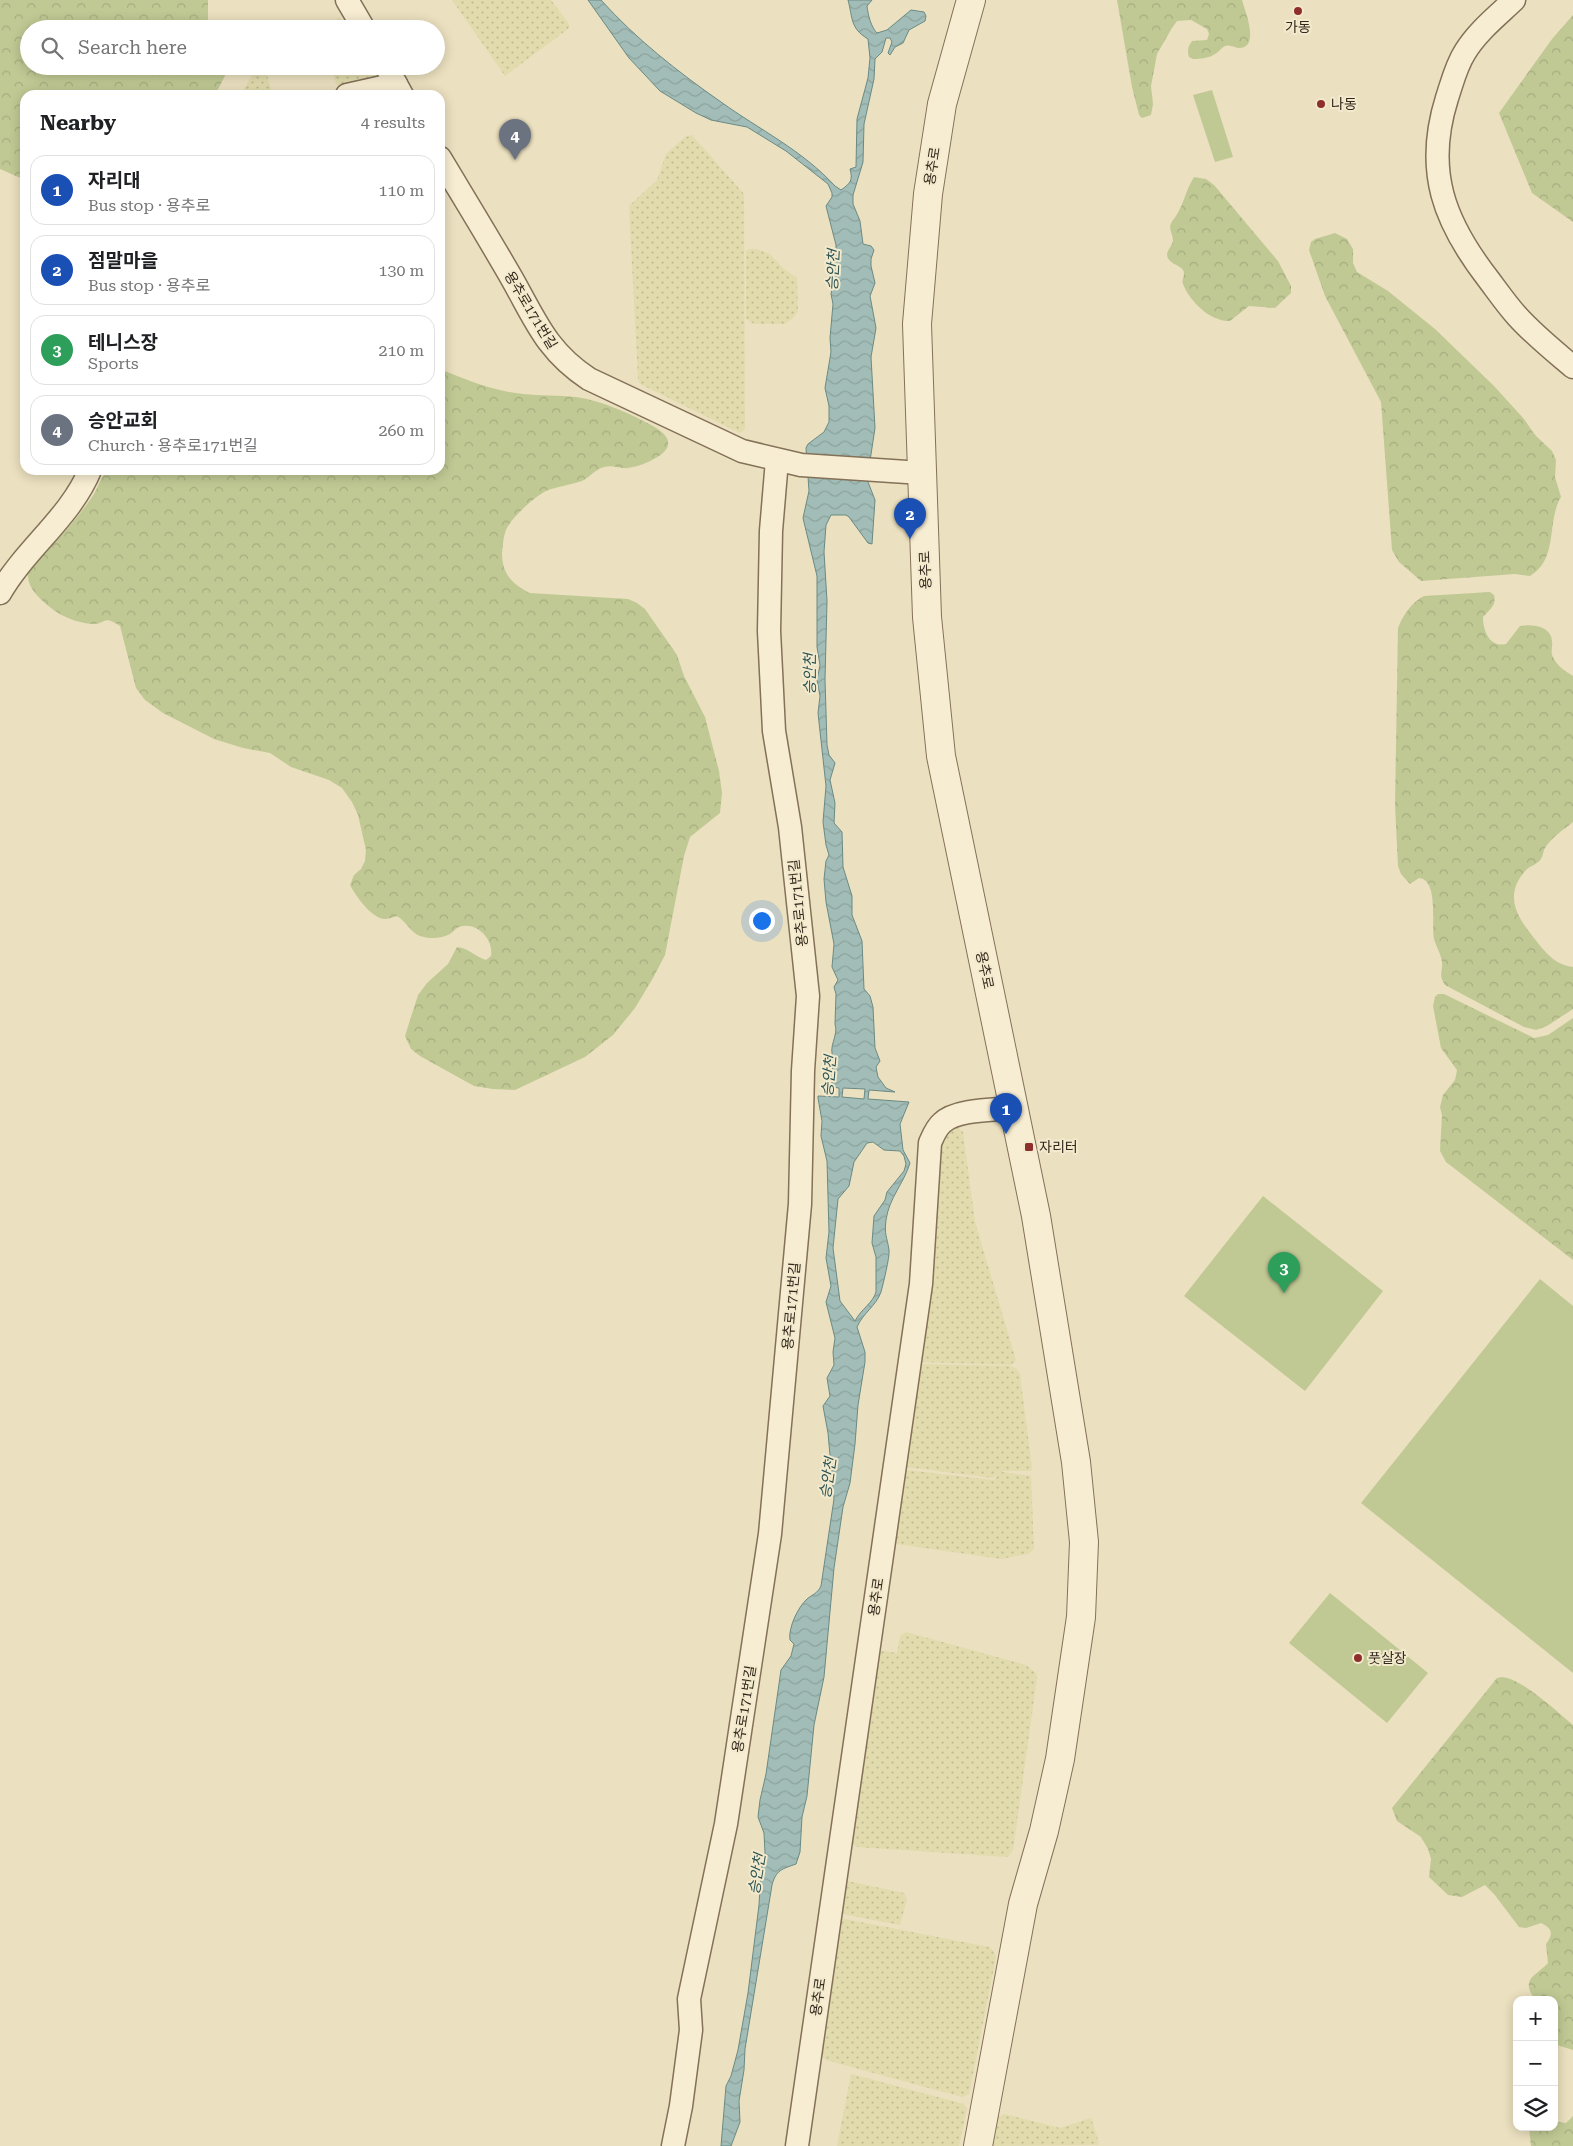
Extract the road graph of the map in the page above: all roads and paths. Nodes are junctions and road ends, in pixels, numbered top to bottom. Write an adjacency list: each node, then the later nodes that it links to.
1 (347, 0): 4 (street)
2 (971, 0): 10 (street, 용추로)
3 (1514, 0): 8 (street)
4 (359, 20)
5 (395, 82): 6 (street)
6 (365, 90)
7 (445, 166): 9 (street, 용추로171번길)
8 (1573, 367)
9 (777, 460): 10 (street, 용추로171번길); 14 (street, 용추로171번길)
10 (910, 472): 13 (street, 용추로)
11 (87, 475): 12 (street)
12 (0, 593)
13 (1014, 1108): 15 (street, 용추로); 16 (street, 용추로)
14 (673, 2146)
15 (797, 2146)
16 (978, 2146)

